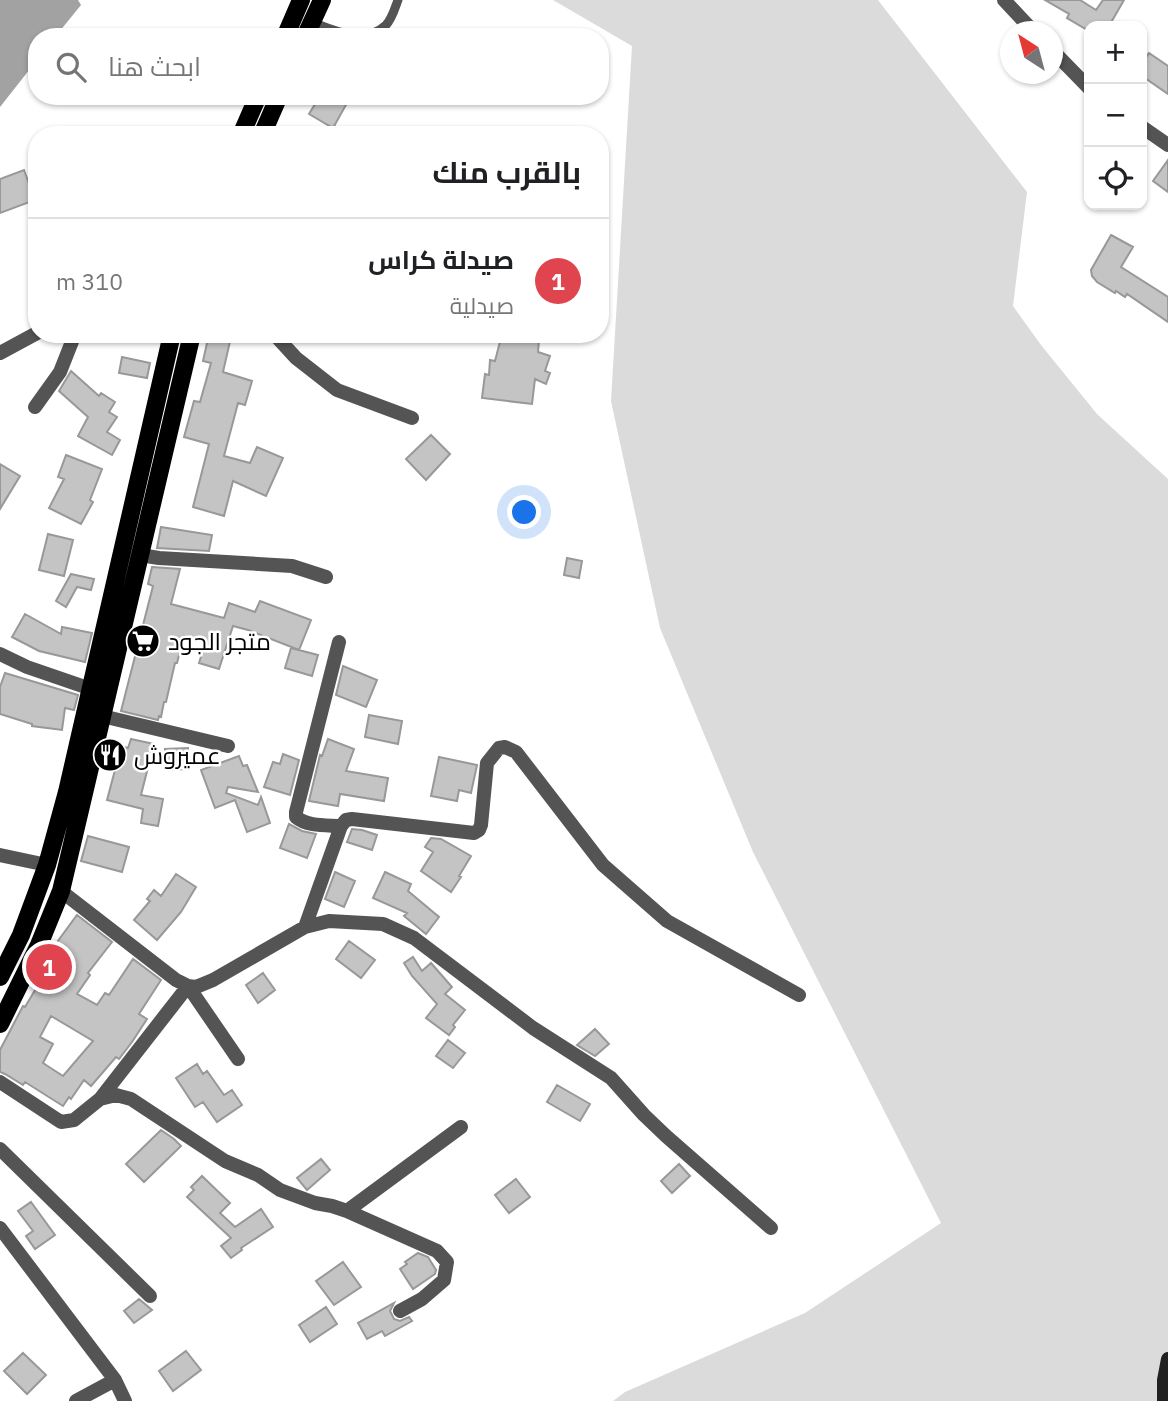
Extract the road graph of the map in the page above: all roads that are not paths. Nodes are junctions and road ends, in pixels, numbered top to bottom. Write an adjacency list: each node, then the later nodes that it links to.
1 (301, 0): 6 (main road)
2 (322, 0): 7 (main road)
3 (398, 0): 8 (lane)
4 (1004, 0): 5 (street)
5 (1024, 21)
6 (289, 28)
7 (309, 28)
8 (381, 28)
9 (1063, 61): 10 (street)
10 (1085, 84)
11 (254, 105): 13 (main road)
12 (275, 105): 14 (main road)
13 (245, 126)
14 (266, 126)
15 (1147, 130): 16 (street)
16 (1168, 145)
17 (28, 338): 22 (street)
18 (71, 343): 23 (street)
19 (170, 343): 29 (main road)
20 (190, 343): 25 (main road)
21 (282, 343): 24 (street)
22 (0, 353)
23 (35, 407)
24 (412, 418)
25 (140, 555): 26 (street); 30 (main road)
26 (326, 577)
27 (339, 642): 32 (street)
28 (0, 654): 29 (street)
29 (91, 689): 34 (main road)
30 (102, 716): 31 (street); 35 (main road)
31 (228, 746)
32 (341, 826): 36 (street); 39 (street)
33 (0, 855): 34 (street)
34 (47, 865): 37 (main road)
35 (61, 891): 38 (street); 40 (main road)
36 (305, 926): 38 (street); 47 (street)
37 (0, 977)
38 (188, 986): 41 (street); 43 (street)
39 (799, 995)
40 (0, 1024)
41 (238, 1059)
42 (0, 1082): 43 (street)
43 (100, 1099): 46 (street)
44 (461, 1127): 46 (street)
45 (0, 1149): 49 (street)
46 (347, 1211): 50 (street)
47 (771, 1227)
48 (0, 1228): 52 (street)
49 (150, 1296)
50 (400, 1311)
51 (1168, 1359): 55 (main road)
52 (115, 1380): 53 (street); 54 (street)
53 (76, 1401)
54 (125, 1401)
55 (1164, 1401)

